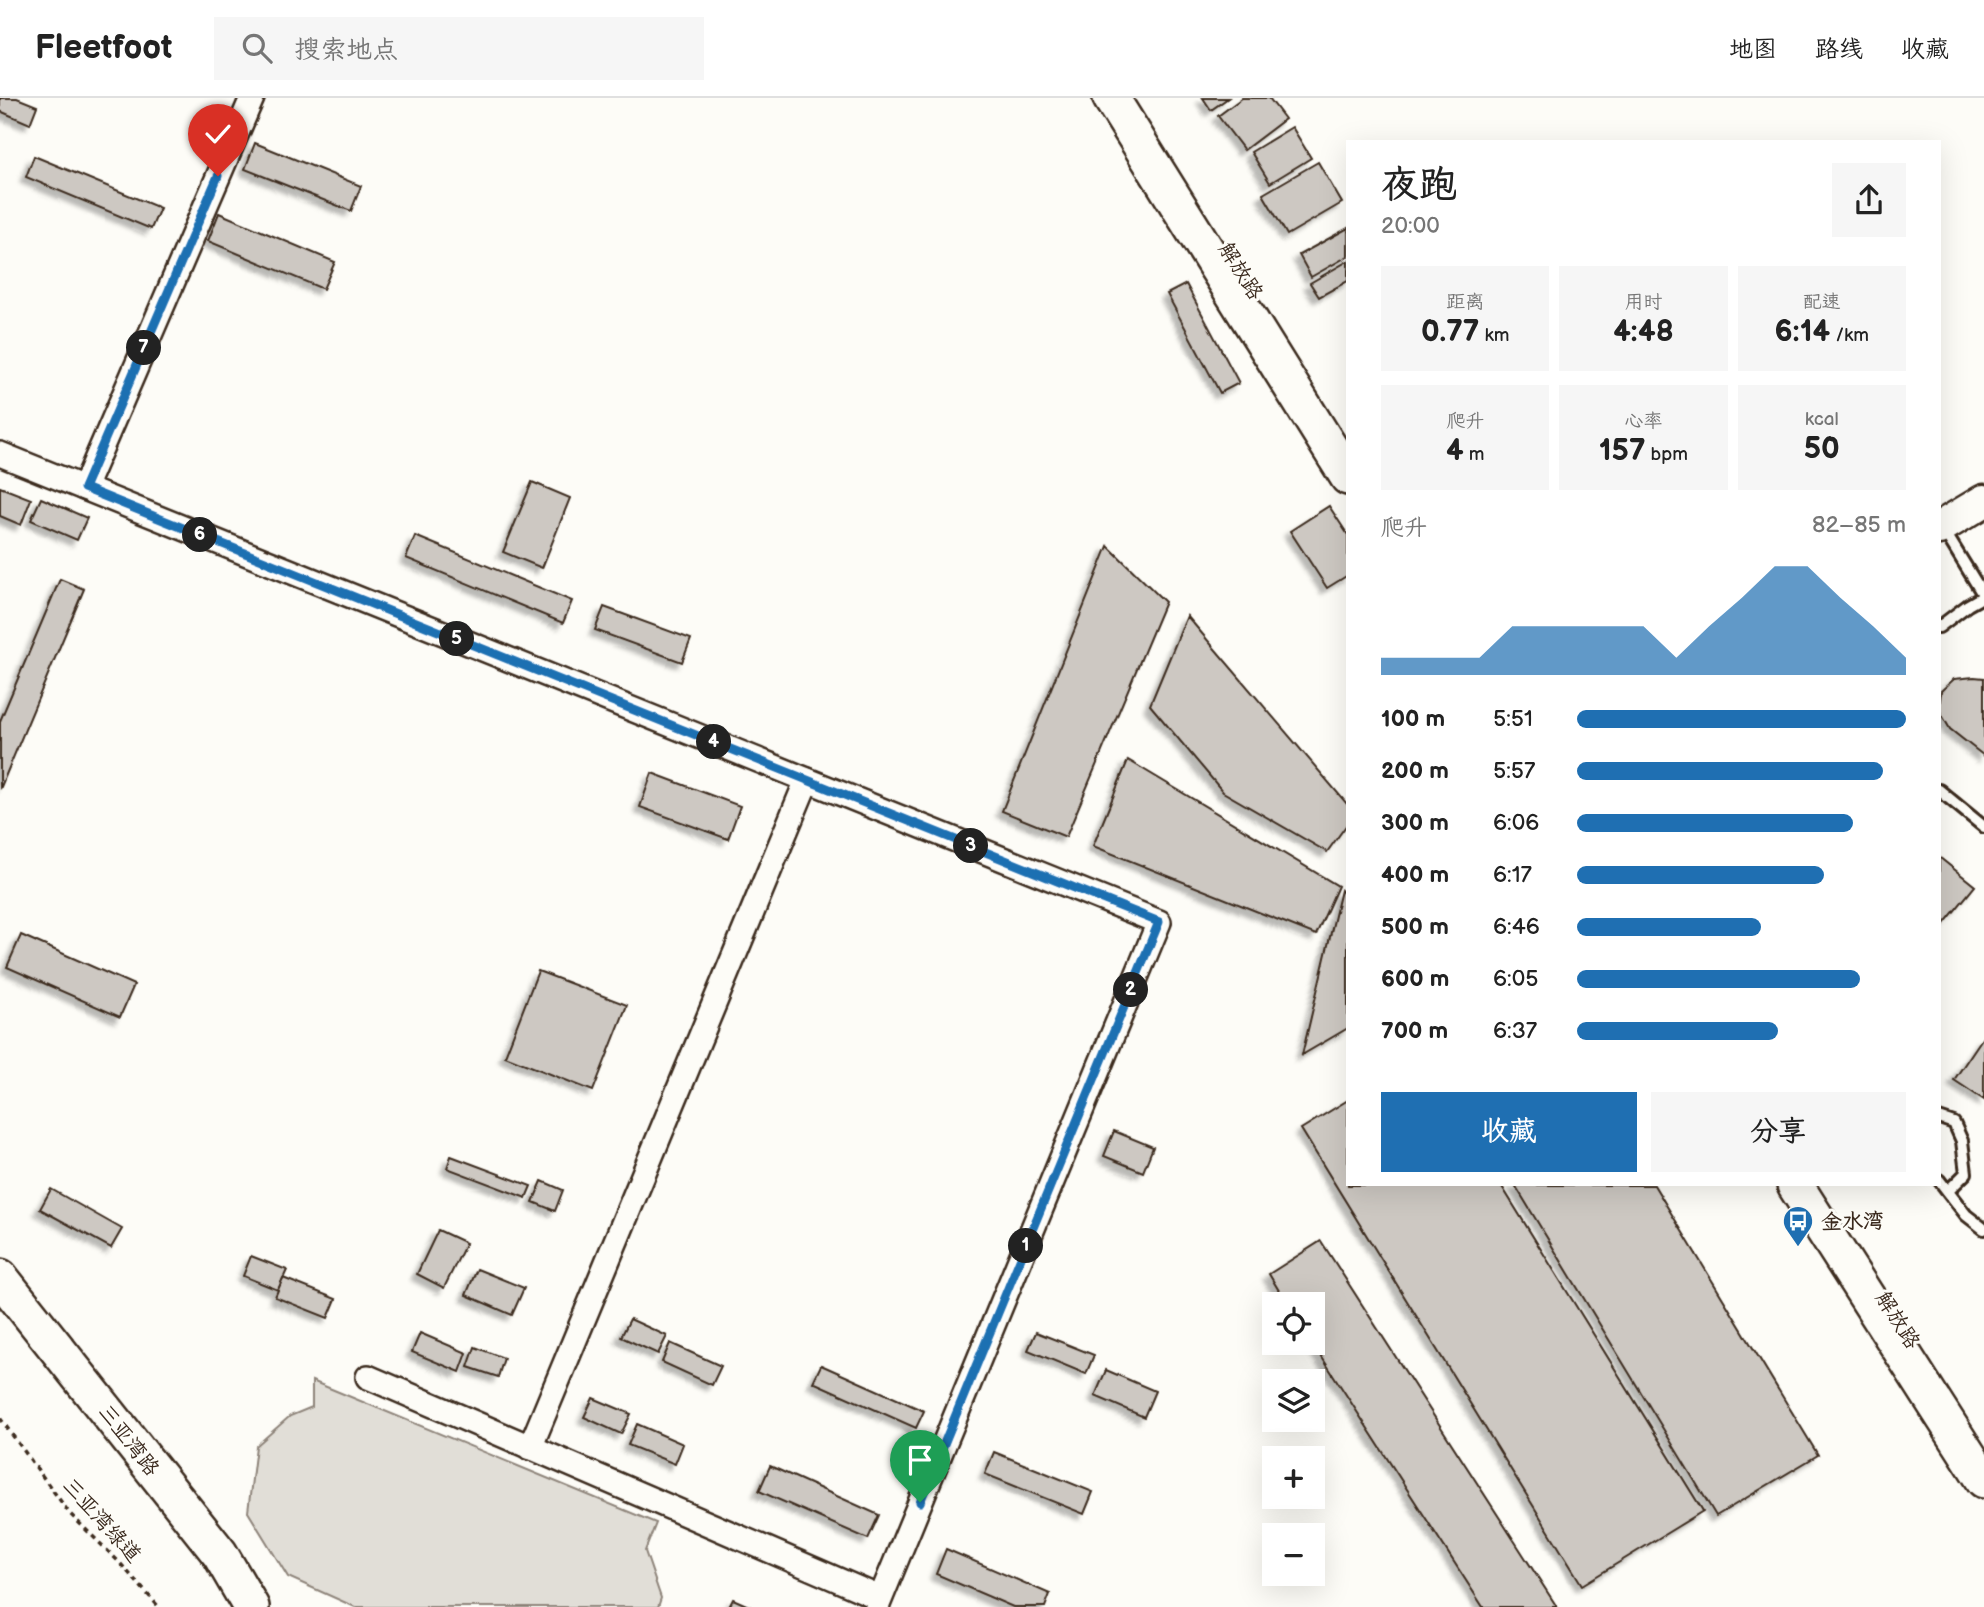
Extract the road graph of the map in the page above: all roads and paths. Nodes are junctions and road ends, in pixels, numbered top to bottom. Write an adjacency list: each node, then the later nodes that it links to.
1 (252, 98): 7 (street)
2 (1111, 98): 6 (main road)
3 (1134, 98): 4 (main road, 解放路)
4 (1346, 440)
5 (0, 454): 7 (street)
6 (1346, 474)
7 (84, 488): 13 (street)
8 (1984, 501): 9 (street)
9 (1941, 526)
10 (1941, 529): 11 (lane)
11 (1984, 596): 12 (lane)
12 (1941, 625)
13 (807, 780): 26 (street); 28 (street)
14 (1941, 792): 15 (lane)
15 (1984, 827)
16 (1941, 1119): 20 (lane)
17 (1941, 1182): 20 (lane)
18 (1796, 1186): 27 (main road)
19 (1813, 1186): 27 (main road, 解放路)
20 (1948, 1191): 21 (lane)
21 (1984, 1229)
22 (0, 1277): 31 (main road, 三亚湾路)
23 (0, 1303): 30 (main road, 三亚湾路)
24 (368, 1377): 26 (street)
25 (0, 1418): 29 (path, 三亚湾绿道)
26 (530, 1448): 28 (street)
27 (1983, 1457)
28 (878, 1603)
29 (159, 1607)
30 (227, 1607)
31 (251, 1607)

